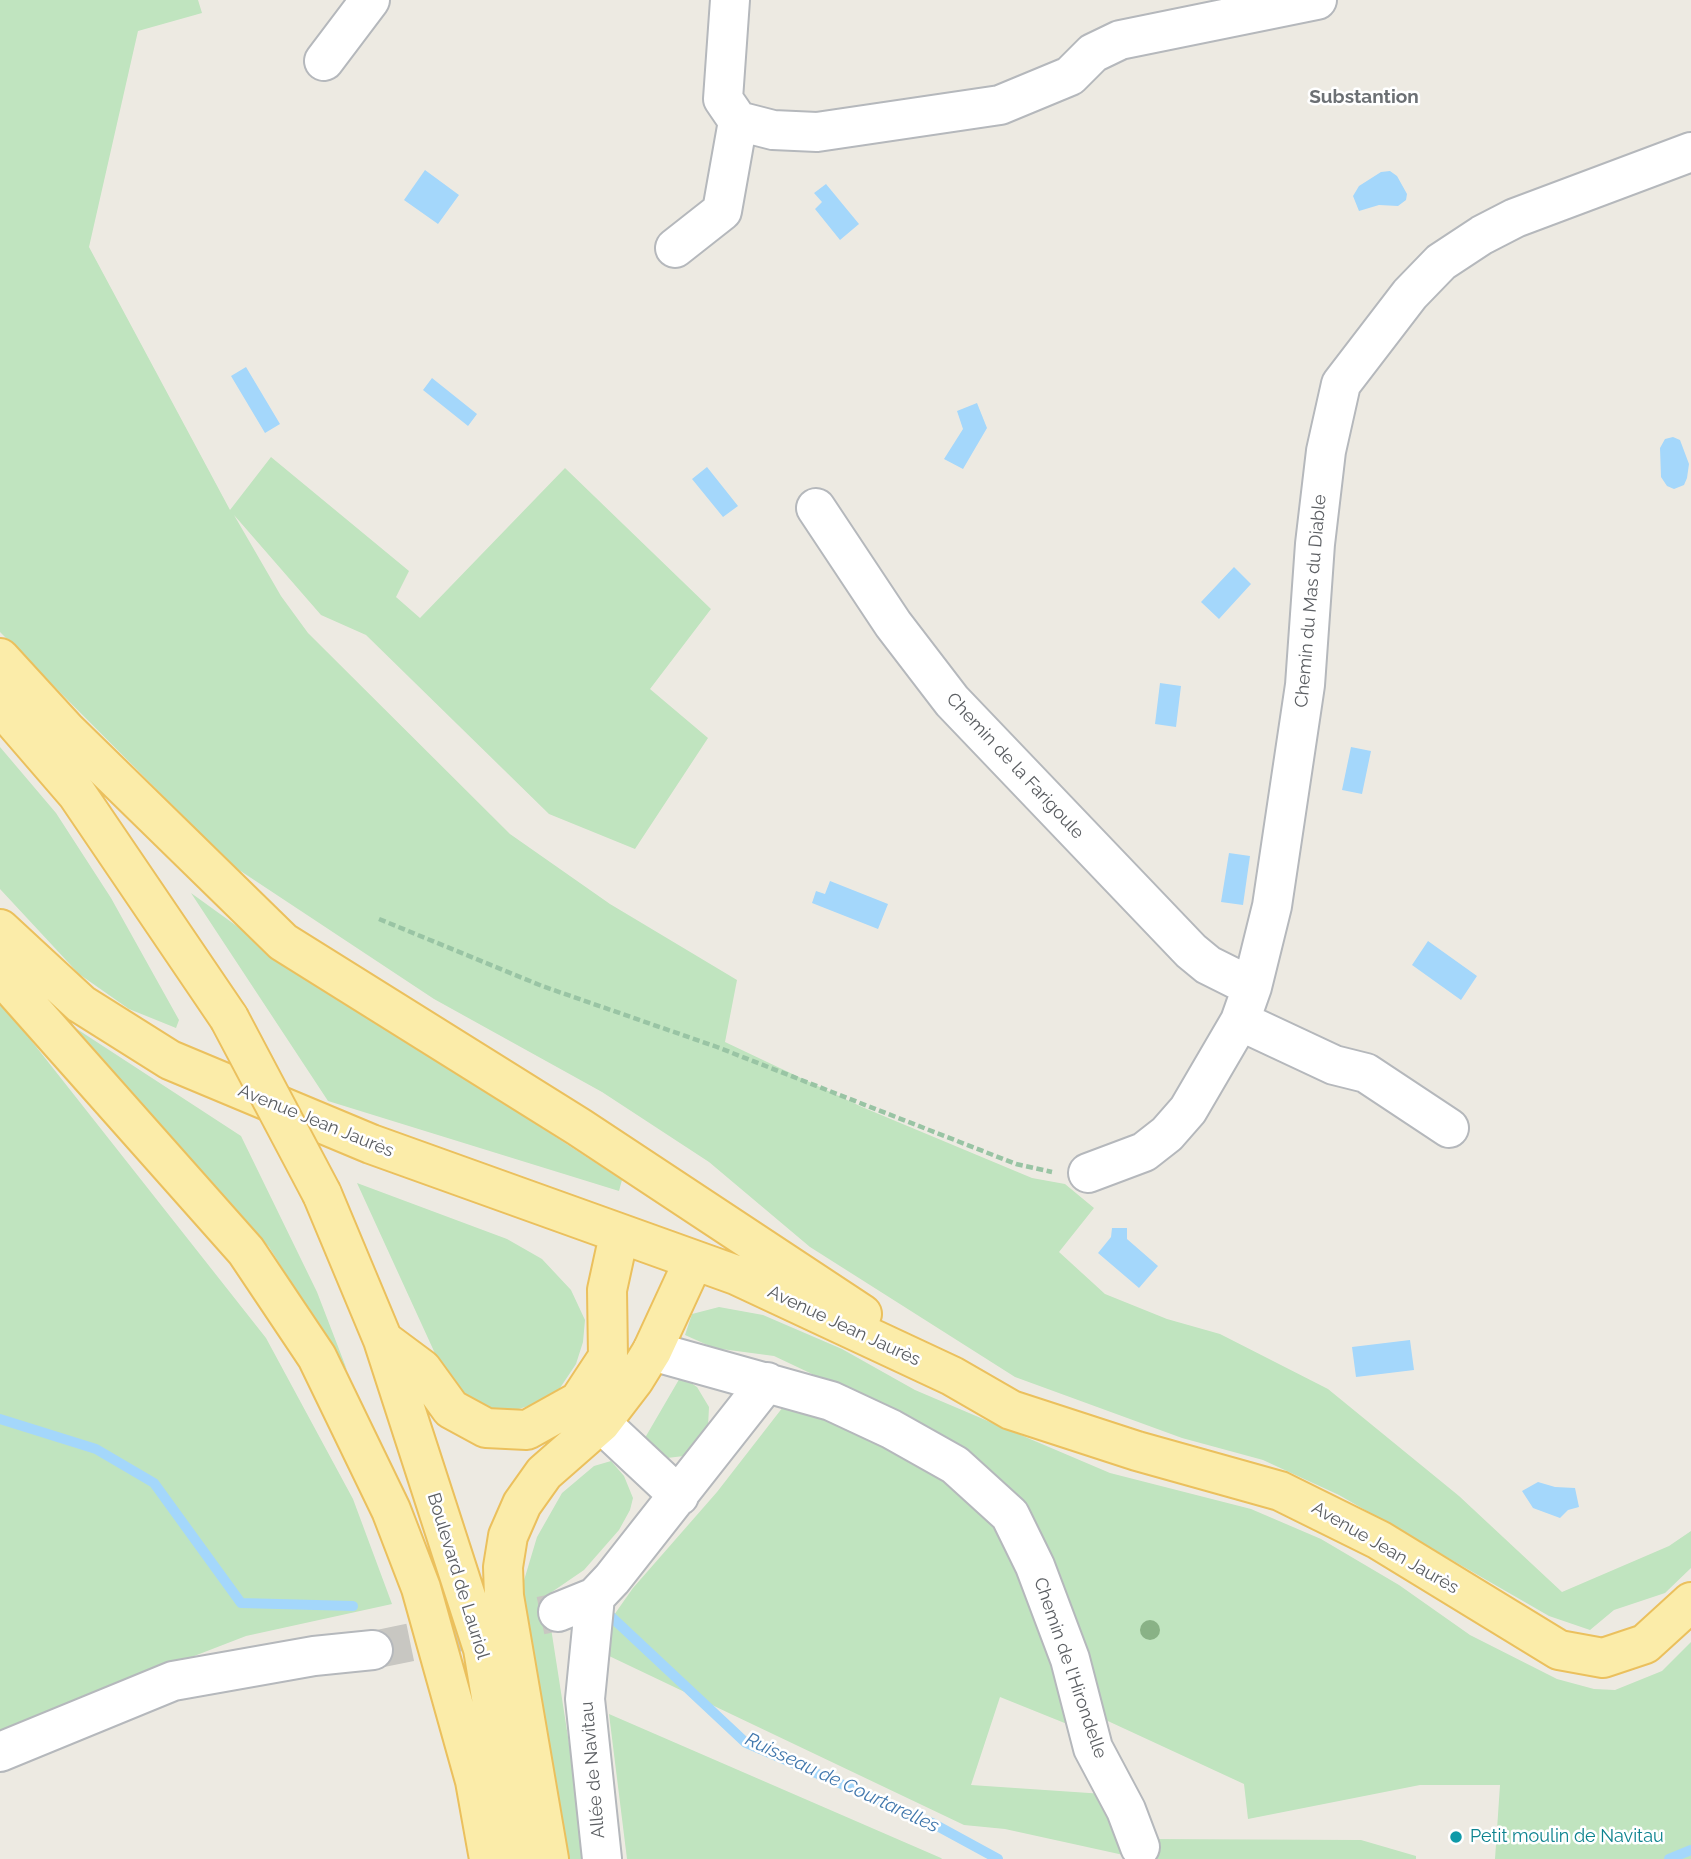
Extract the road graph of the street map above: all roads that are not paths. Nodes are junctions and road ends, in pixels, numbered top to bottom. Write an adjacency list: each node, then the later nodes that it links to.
1 (370, 0): 4 (street)
2 (730, 0): 5 (street)
3 (1317, 0): 5 (street)
4 (324, 61)
5 (738, 121): 7 (street)
6 (1691, 152): 13 (street, Chemin du Mas du Diable)
7 (675, 248)
8 (816, 508): 13 (street, Chemin de la Farigoule)
9 (0, 658): 21 (main road)
10 (0, 705): 18 (main road, Boulevard de Lauriol, bridge)
11 (0, 929): 16 (main road, Avenue Jean Jaurès)
12 (0, 974): 31 (main road)
13 (1246, 1004): 14 (street, Chemin de la Farigoule); 15 (street, Chemin du Mas du Diable)
14 (1450, 1128)
15 (1088, 1173)
16 (619, 1235): 17 (main road, Avenue Jean Jaurès); 20 (main road)
17 (694, 1260): 19 (main road); 21 (main road, Avenue Jean Jaurès)
18 (383, 1340): 23 (main road); 32 (main road, Boulevard de Lauriol)
19 (652, 1351): 20 (main road); 22 (street, Chemin de l'Hirondelle); 23 (main road)
20 (608, 1357): 23 (main road)
21 (952, 1376): 26 (main road, Avenue Jean Jaurès)
22 (767, 1382): 24 (street); 30 (street, Chemin de l'Hirondelle)
23 (590, 1412): 24 (street); 33 (main road)
24 (679, 1496): 25 (street)
25 (595, 1597): 27 (street); 34 (street, Allée de Navitau)
26 (1691, 1602)
27 (558, 1612)
28 (373, 1650): 29 (street)
29 (0, 1752)
30 (1140, 1847)
31 (489, 1859)
32 (518, 1859)
33 (549, 1859)
34 (602, 1859)

